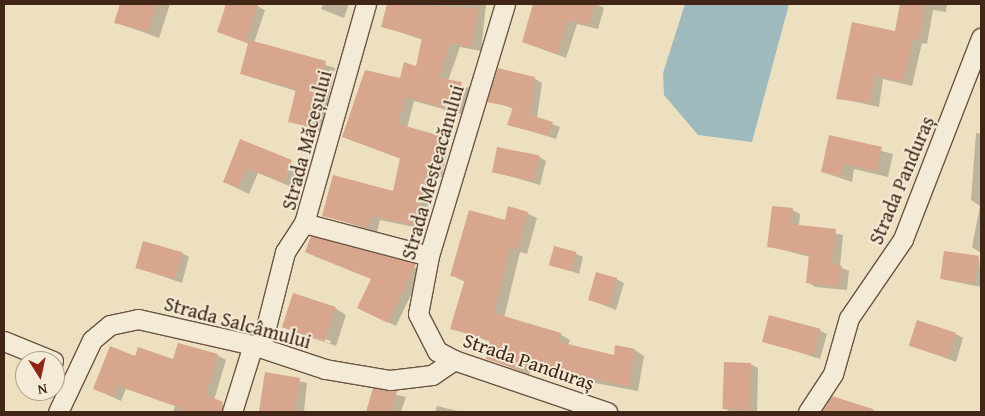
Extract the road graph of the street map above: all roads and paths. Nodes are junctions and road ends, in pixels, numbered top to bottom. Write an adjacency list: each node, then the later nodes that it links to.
1 (366, 4): 4 (street, Strada Măceșului)
2 (505, 4): 5 (street, Strada Mesteacănului)
3 (981, 38): 16 (street, Strada Panduraș)
4 (304, 223): 5 (street, Strada Măceșului); 7 (street)
5 (429, 256): 9 (street, Strada Mesteacănului)
6 (4, 341): 8 (street)
7 (257, 346): 10 (street, Strada Salcâmului); 12 (street, Strada Salcâmului); 14 (street)
8 (29, 351)
9 (437, 351): 10 (street, Strada Panduraș)
10 (454, 360): 15 (street, Strada Panduraș)
11 (65, 366): 12 (street)
12 (76, 370): 13 (street, Strada Salcâmului)
13 (58, 412)
14 (232, 412)
15 (607, 412)
16 (808, 412)

